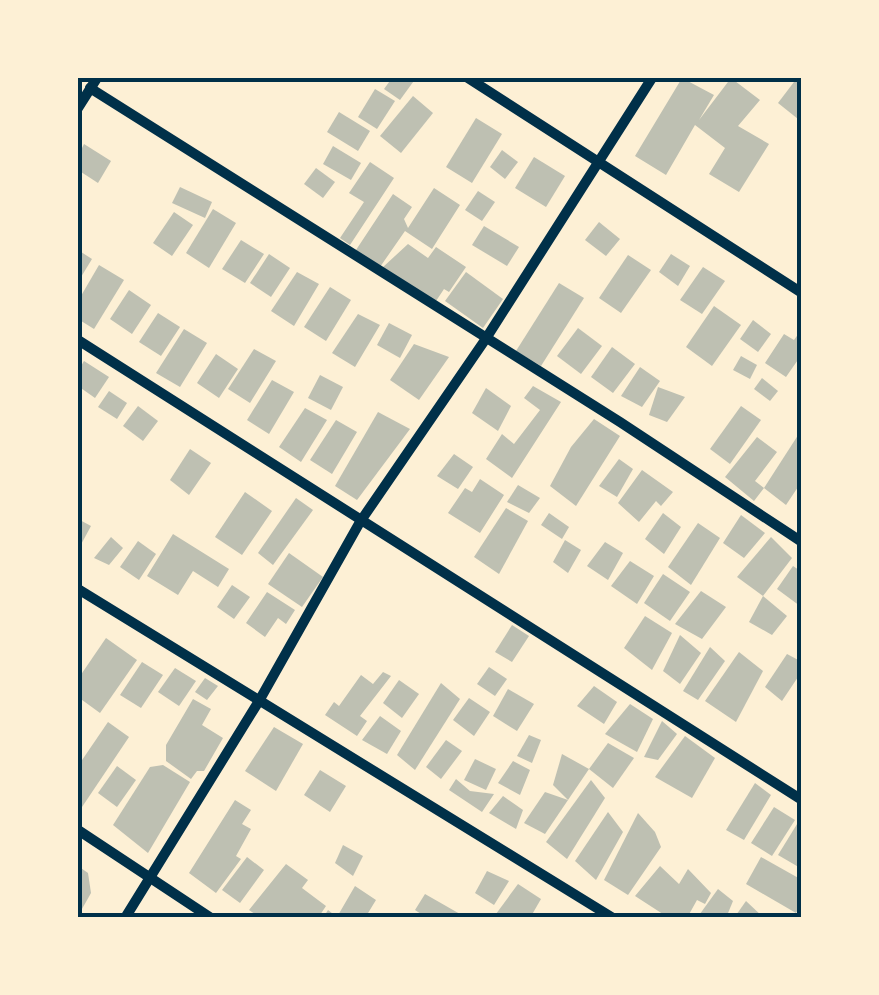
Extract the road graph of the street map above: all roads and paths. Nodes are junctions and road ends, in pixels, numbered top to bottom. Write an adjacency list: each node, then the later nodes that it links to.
1 (96, 78): 4 (street)
2 (468, 78): 6 (street)
3 (652, 78): 6 (street)
4 (90, 88): 5 (street); 9 (street)
5 (78, 108)
6 (596, 162): 7 (street); 9 (street)
7 (802, 293)
8 (78, 340): 10 (street)
9 (484, 340): 10 (street); 11 (street)
10 (360, 522): 13 (street); 14 (street)
11 (802, 542)
12 (78, 588): 13 (street)
13 (259, 701): 16 (street); 19 (street)
14 (802, 800)
15 (78, 830): 16 (street)
16 (150, 878): 17 (street); 18 (street)
17 (125, 918)
18 (211, 918)
19 (613, 918)

